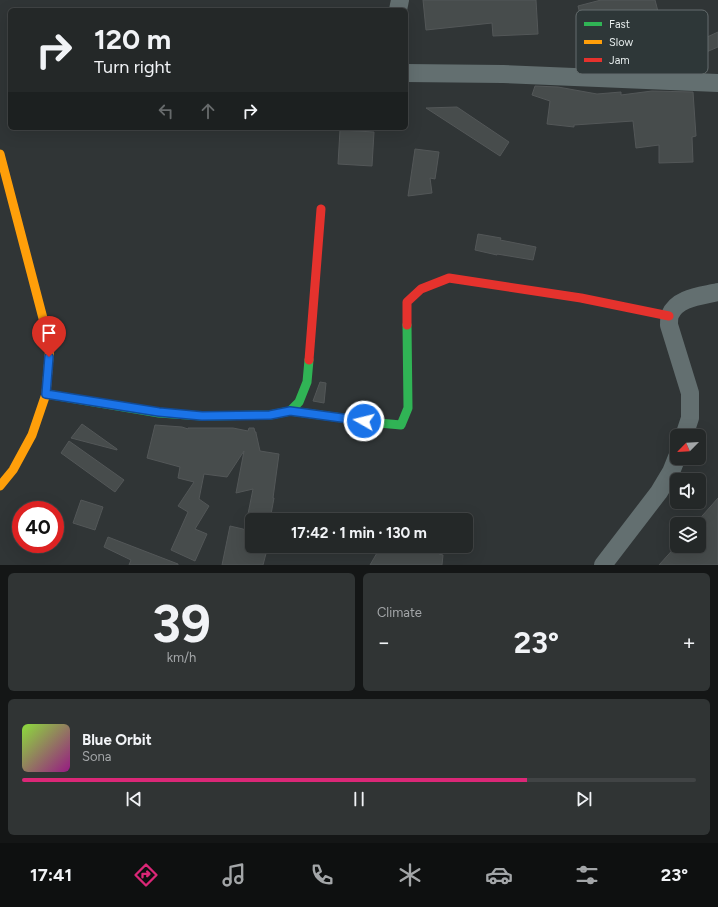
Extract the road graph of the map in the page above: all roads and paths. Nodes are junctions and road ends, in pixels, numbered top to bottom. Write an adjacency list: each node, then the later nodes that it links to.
1 (408, 73): 2 (street)
2 (718, 83)
3 (0, 154): 4 (street)
4 (3, 181): 8 (street)
5 (321, 209): 9 (street)
6 (718, 292): 7 (street)
7 (669, 316): 9 (street); 10 (street)
8 (46, 394): 9 (street); 12 (street)
9 (290, 411)
10 (686, 429)
11 (674, 465): 13 (street)
12 (0, 486)
13 (603, 565)

